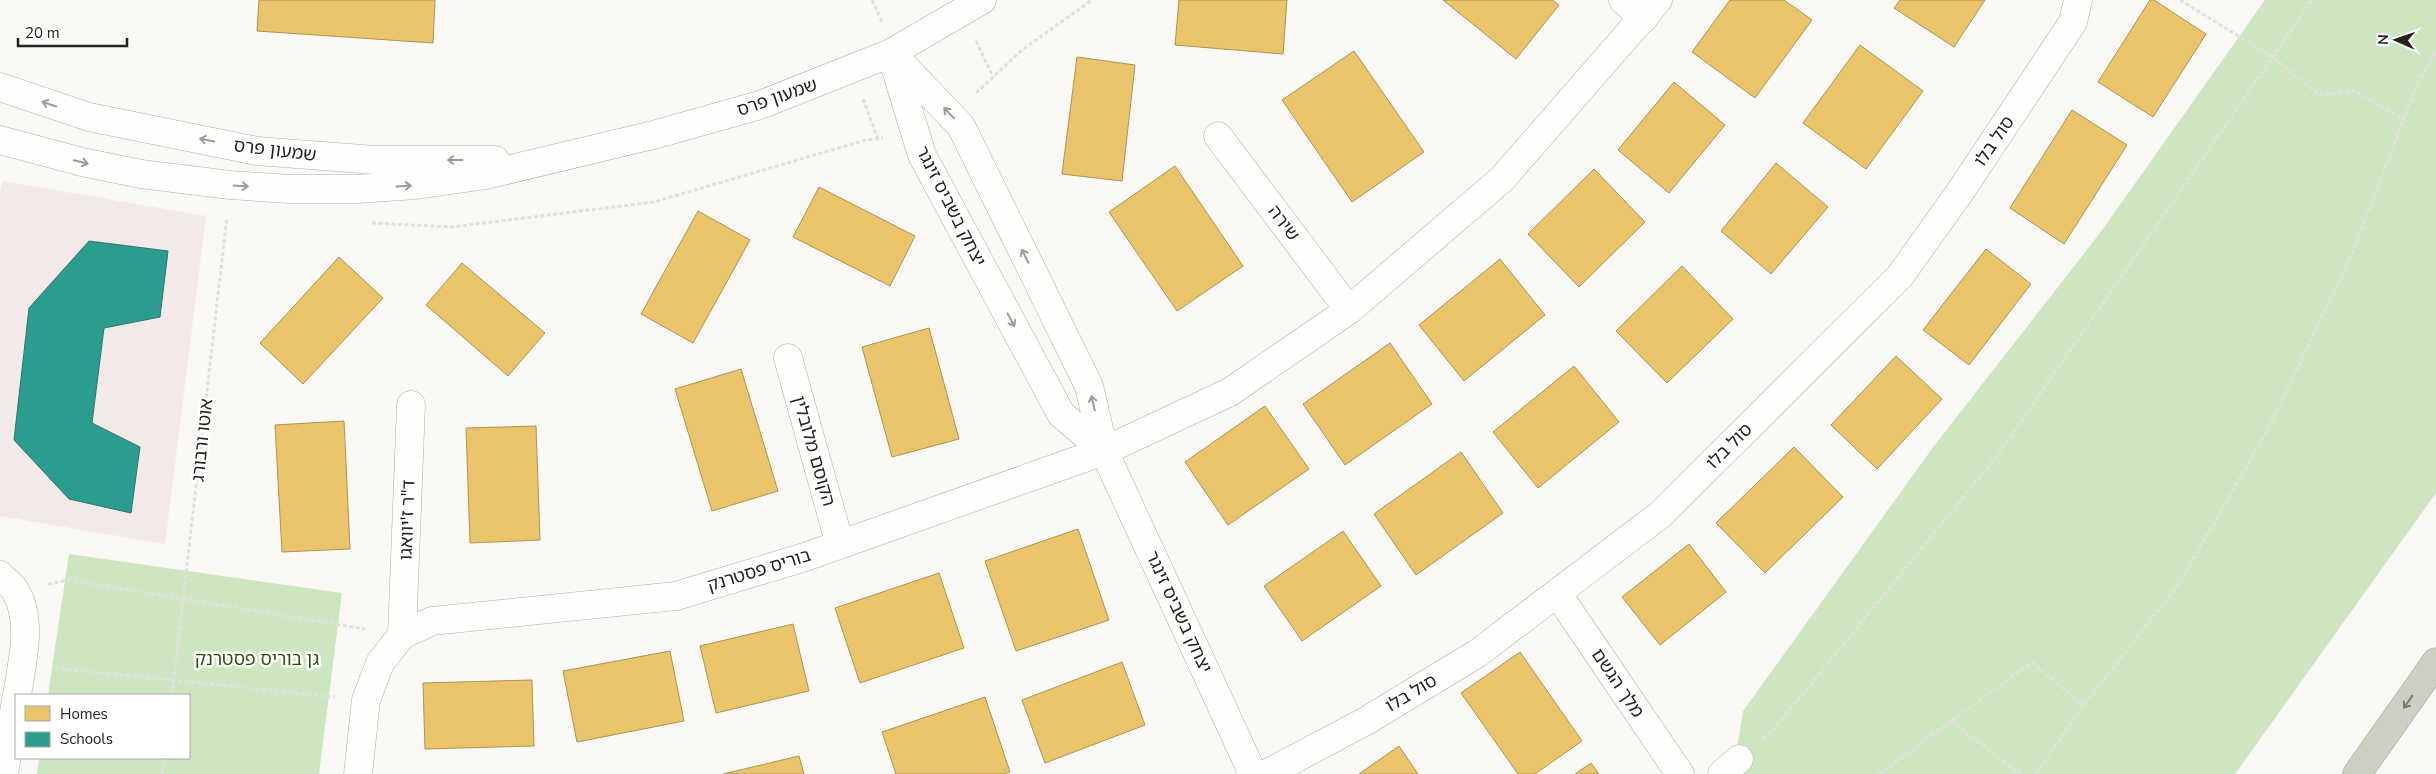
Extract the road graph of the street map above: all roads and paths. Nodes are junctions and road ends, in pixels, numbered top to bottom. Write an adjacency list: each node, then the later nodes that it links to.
1 (872, 0): 8 (path)
2 (982, 0): 9 (street, שמעון פרס)
3 (1623, 0): 7 (street)
4 (2078, 0): 24 (street, סול בלו)
5 (2180, 0): 11 (path)
6 (2312, 0): 11 (path)
7 (1651, 9): 18 (street)
8 (883, 23)
9 (891, 53): 16 (street, שמעון פרס); 21 (street, יצחק בשביס זינגר, one-way to 21); 21 (street, יצחק בשביס זינגר, one-way to 9)
10 (2436, 53): 13 (path)
11 (2274, 58): 13 (path); 37 (path)
12 (0, 87): 16 (street, שמעון פרס, one-way to 12)
13 (2403, 118): 34 (path)
14 (1218, 136): 18 (street, שירה)
15 (0, 140): 17 (street, שמעון פרס, one-way to 17)
16 (557, 159): 17 (street, שמעון פרס, one-way to 16)
17 (230, 185): 25 (path, אוטו ורבורג)
18 (1350, 310): 21 (street)
19 (788, 358): 22 (street, הקוסם מלובלין)
20 (412, 404): 26 (street, ד"ר ז'יוואגו)
21 (1104, 451): 22 (street, בוריס פסטרנק); 41 (street, יצחק בשביס זינגר)
22 (840, 545): 26 (street, בוריס פסטרנק)
23 (7, 582): 25 (path); 28 (street)
24 (1557, 593): 42 (street, סול בלו); 43 (street, מלך הגשם)
25 (184, 601): 26 (path); 29 (path, אוטו ורבורג)
26 (402, 635): 32 (street)
27 (2436, 662): 47 (highway, one-way to 47)
28 (22, 664): 29 (path); 30 (street)
29 (174, 680): 31 (path, אוטו ורבורג); 32 (path)
30 (17, 694)
31 (172, 694)
32 (366, 700): 40 (street)
33 (15, 706): 38 (street)
34 (2082, 706): 35 (path); 46 (path)
35 (1951, 722): 44 (path); 45 (path)
36 (164, 759): 39 (path)
37 (1730, 766)
38 (4, 774)
39 (162, 774)
40 (358, 774)
41 (1253, 774)
42 (1266, 774)
43 (1680, 774)
44 (1879, 774)
45 (2020, 774)
46 (2036, 774)
47 (2357, 774)

